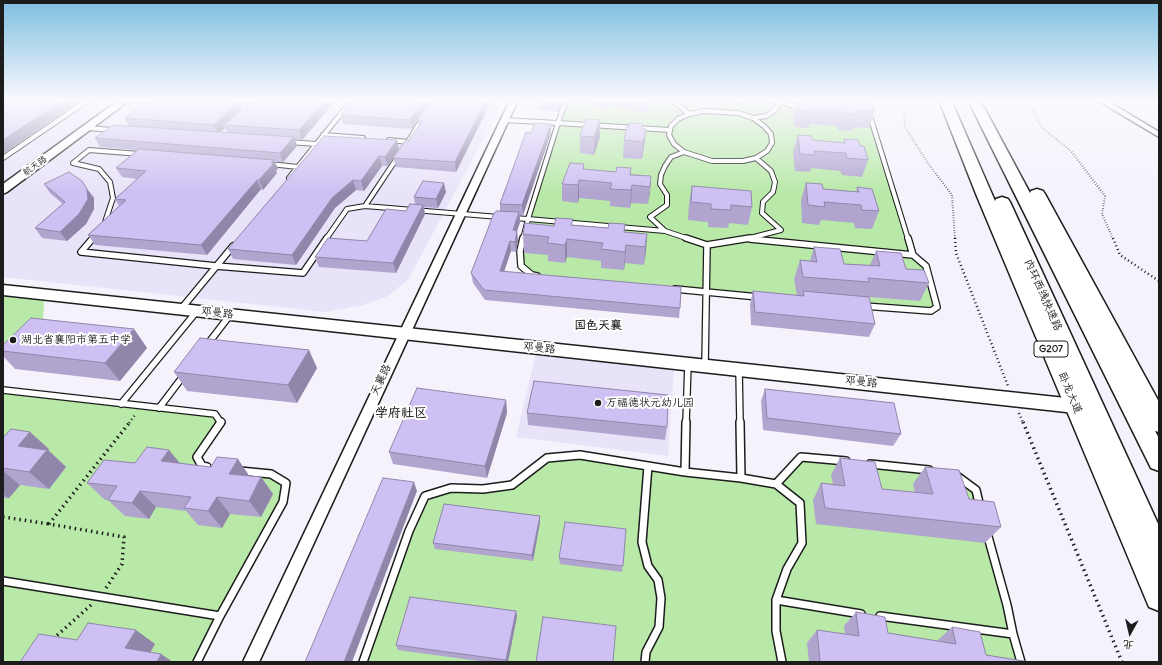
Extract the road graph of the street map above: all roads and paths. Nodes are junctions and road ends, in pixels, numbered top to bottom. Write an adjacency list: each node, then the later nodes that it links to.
1 (43, 131): 24 (lane)
2 (83, 131): 29 (street, 航天路)
3 (326, 131): 16 (lane)
4 (415, 131): 20 (lane)
5 (499, 131): 31 (street, 天襄路)
6 (555, 131): 32 (lane)
7 (670, 131): 22 (lane)
8 (768, 131): 25 (lane)
9 (875, 131): 39 (lane)
10 (908, 131): 58 (path)
11 (958, 131): 61 (highway, 卧龙大道 / G207)
12 (970, 131): 79 (highway, 内环西线快速路)
13 (990, 131): 64 (highway)
14 (1003, 131): 63 (highway)
15 (1046, 131): 42 (path)
16 (323, 135): 17 (lane); 21 (lane)
17 (369, 139)
18 (385, 140): 20 (lane)
19 (287, 142): 21 (lane)
20 (408, 142): 30 (lane)
21 (316, 144): 27 (lane)
22 (684, 152): 25 (lane); 34 (lane)
23 (143, 154): 33 (lane)
24 (3, 158)
25 (756, 158): 36 (lane)
26 (267, 164): 27 (lane)
27 (298, 167): 28 (lane)
28 (283, 184)
29 (3, 190)
30 (365, 206): 31 (lane); 40 (lane)
31 (459, 215): 32 (lane); 51 (street, 天襄路)
32 (528, 219): 34 (lane); 41 (lane)
33 (102, 226)
34 (665, 231): 38 (lane)
35 (97, 232): 40 (lane)
36 (750, 238): 38 (lane); 39 (lane)
37 (235, 243): 40 (lane)
38 (707, 245): 45 (lane)
39 (913, 255): 47 (lane)
40 (216, 266): 48 (lane)
41 (540, 276)
42 (1159, 281)
43 (666, 288): 45 (lane)
44 (3, 290): 48 (street, 邓曼路)
45 (706, 292): 46 (lane); 54 (lane)
46 (768, 298)
47 (861, 306)
48 (181, 309): 49 (street, 邓曼路)
49 (197, 311): 50 (street, 邓曼路); 59 (lane)
50 (231, 315): 51 (street, 邓曼路); 52 (lane)
51 (403, 333): 53 (street, 邓曼路); 88 (street, 天襄路)
52 (202, 352)
53 (688, 364): 54 (street, 邓曼路); 71 (lane)
54 (705, 366): 55 (street, 邓曼路)
55 (739, 369): 58 (street, 邓曼路); 73 (lane)
56 (187, 371): 62 (lane)
57 (3, 390): 59 (lane)
58 (1013, 398): 61 (street, 邓曼路); 93 (path)
59 (121, 404): 60 (lane)
60 (141, 406): 62 (lane); 77 (path)
61 (1075, 406): 82 (highway, 卧龙大道 / G207)
62 (159, 408): 68 (lane)
63 (1159, 424)
64 (1159, 461)
65 (856, 463): 74 (lane)
66 (864, 463): 70 (lane)
67 (648, 466): 71 (lane); 89 (lane); 90 (lane)
68 (217, 468)
69 (233, 470): 84 (lane)
70 (936, 471)
71 (685, 472): 73 (lane)
72 (951, 472): 75 (lane)
73 (742, 478): 74 (lane)
74 (776, 484): 83 (lane)
75 (982, 513)
76 (3, 517): 77 (path)
77 (49, 524): 81 (path)
78 (986, 529): 85 (lane)
79 (1158, 553)
80 (3, 581): 81 (lane)
81 (101, 597): 84 (lane); 86 (path)
82 (1159, 597)
83 (776, 600): 85 (lane); 91 (lane)
84 (220, 616): 87 (lane)
85 (1012, 634): 92 (lane)
86 (48, 645)
87 (197, 662)
88 (251, 662)
89 (362, 662)
90 (645, 662)
91 (782, 662)
92 (1021, 662)
93 (1122, 662)

